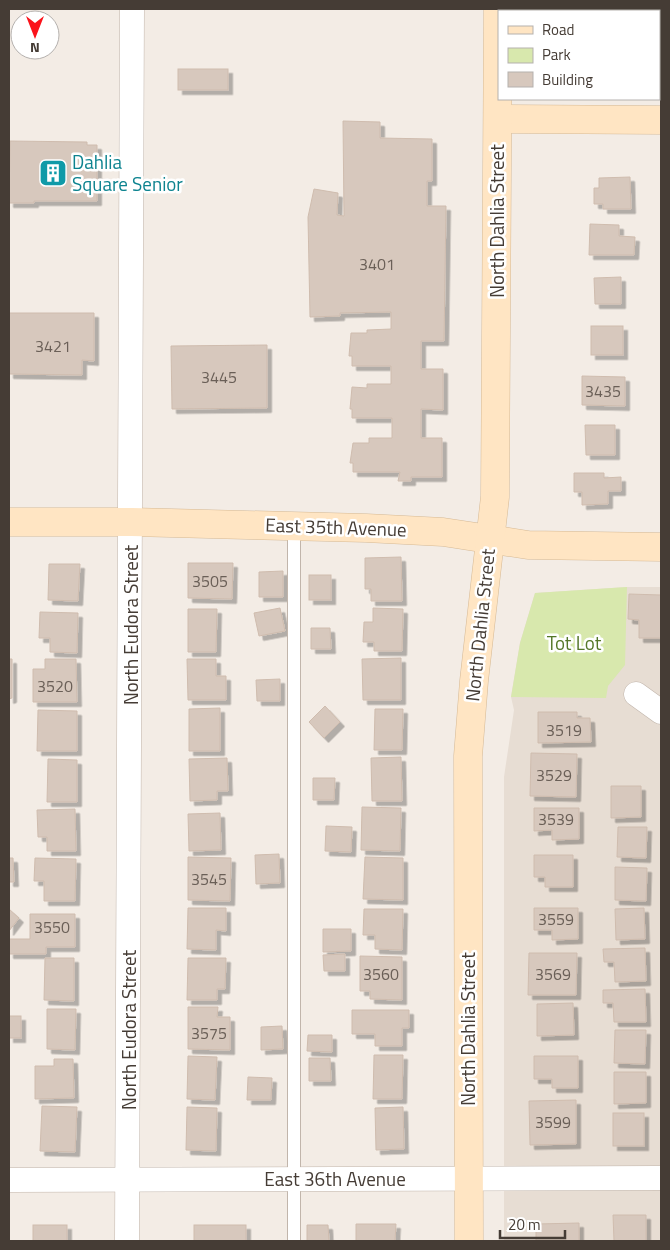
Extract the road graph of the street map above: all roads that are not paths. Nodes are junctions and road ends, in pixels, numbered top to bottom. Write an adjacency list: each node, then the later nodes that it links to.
1 (132, 9): 6 (street, North Eudora Street)
2 (498, 9): 3 (street, North Dahlia Street)
3 (498, 119): 4 (street); 8 (street, North Dahlia Street)
4 (661, 120)
5 (9, 522): 6 (street, East 35th Avenue)
6 (132, 522): 7 (street, East 35th Avenue); 16 (street, North Eudora Street)
7 (294, 525): 8 (street, East 35th Avenue); 14 (lane)
8 (490, 538): 9 (street, East 35th Avenue); 12 (street, North Dahlia Street)
9 (661, 546)
10 (636, 694): 11 (street)
11 (661, 712)
12 (468, 1178): 13 (street, East 36th Avenue); 14 (street, East 36th Avenue); 19 (street, North Dahlia Street)
13 (661, 1178)
14 (294, 1179): 16 (street, East 36th Avenue); 18 (lane)
15 (9, 1180): 16 (street, East 36th Avenue)
16 (128, 1180): 17 (street, North Eudora Street)
17 (127, 1241)
18 (294, 1241)
19 (468, 1241)

